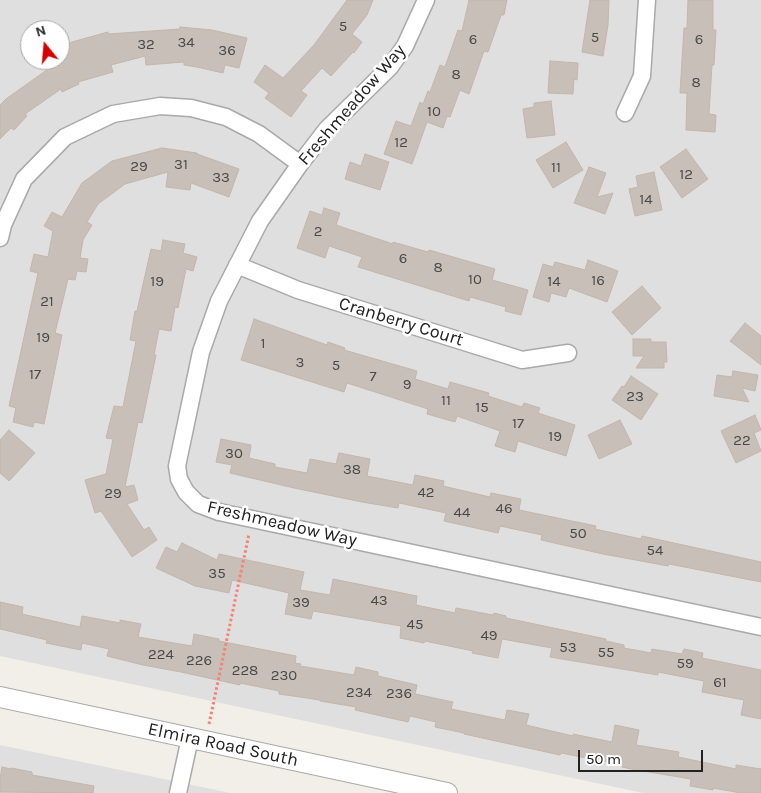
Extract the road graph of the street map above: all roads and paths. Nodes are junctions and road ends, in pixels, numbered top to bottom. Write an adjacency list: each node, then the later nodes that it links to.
1 (426, 0): 4 (street, Freshmeadow Way)
2 (647, 0): 3 (street)
3 (625, 113)
4 (300, 164): 5 (street); 6 (street, Freshmeadow Way)
5 (0, 238)
6 (237, 264): 7 (street, Cranberry Court); 8 (street, Freshmeadow Way)
7 (568, 353)
8 (252, 520): 9 (street, Freshmeadow Way); 11 (path)
9 (761, 627)
10 (0, 697): 11 (street, Elmira Road South)
11 (197, 740): 12 (street); 13 (street, Elmira Road South)
12 (178, 793)
13 (447, 793)

